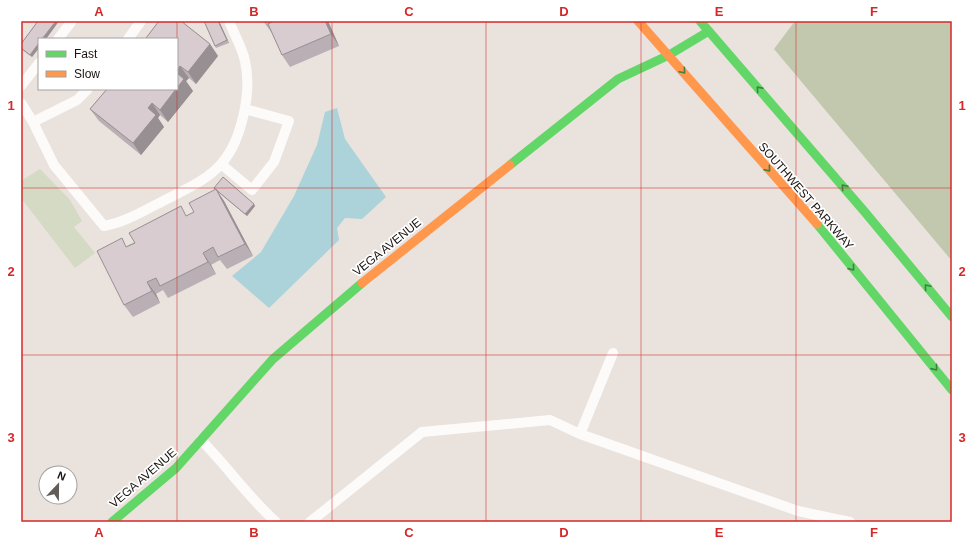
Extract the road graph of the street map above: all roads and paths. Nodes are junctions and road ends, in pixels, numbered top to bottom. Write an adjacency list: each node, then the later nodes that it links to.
1 (72, 21): 7 (lane)
2 (141, 21): 8 (lane)
3 (229, 21): 14 (lane)
4 (638, 21): 9 (main road, SOUTHWEST PARKWAY)
5 (700, 21): 6 (main road)
6 (708, 31): 9 (main road, VEGA AVENUE); 17 (main road, one-way to 6)
7 (59, 38)
8 (129, 38)
9 (669, 55): 19 (main road, SOUTHWEST PARKWAY, one-way to 19); 21 (main road, VEGA AVENUE)
10 (38, 64): 11 (lane)
11 (21, 86)
12 (87, 90): 15 (lane)
13 (21, 103): 15 (lane)
14 (245, 109): 16 (lane); 16 (lane)
15 (33, 122): 16 (lane)
16 (221, 164)
17 (952, 317)
18 (613, 353): 20 (lane)
19 (952, 390)
20 (580, 434): 24 (lane); 25 (lane)
21 (201, 440): 22 (main road, VEGA AVENUE); 23 (lane)
22 (112, 522)
23 (276, 522)
24 (310, 522)
25 (850, 522)

